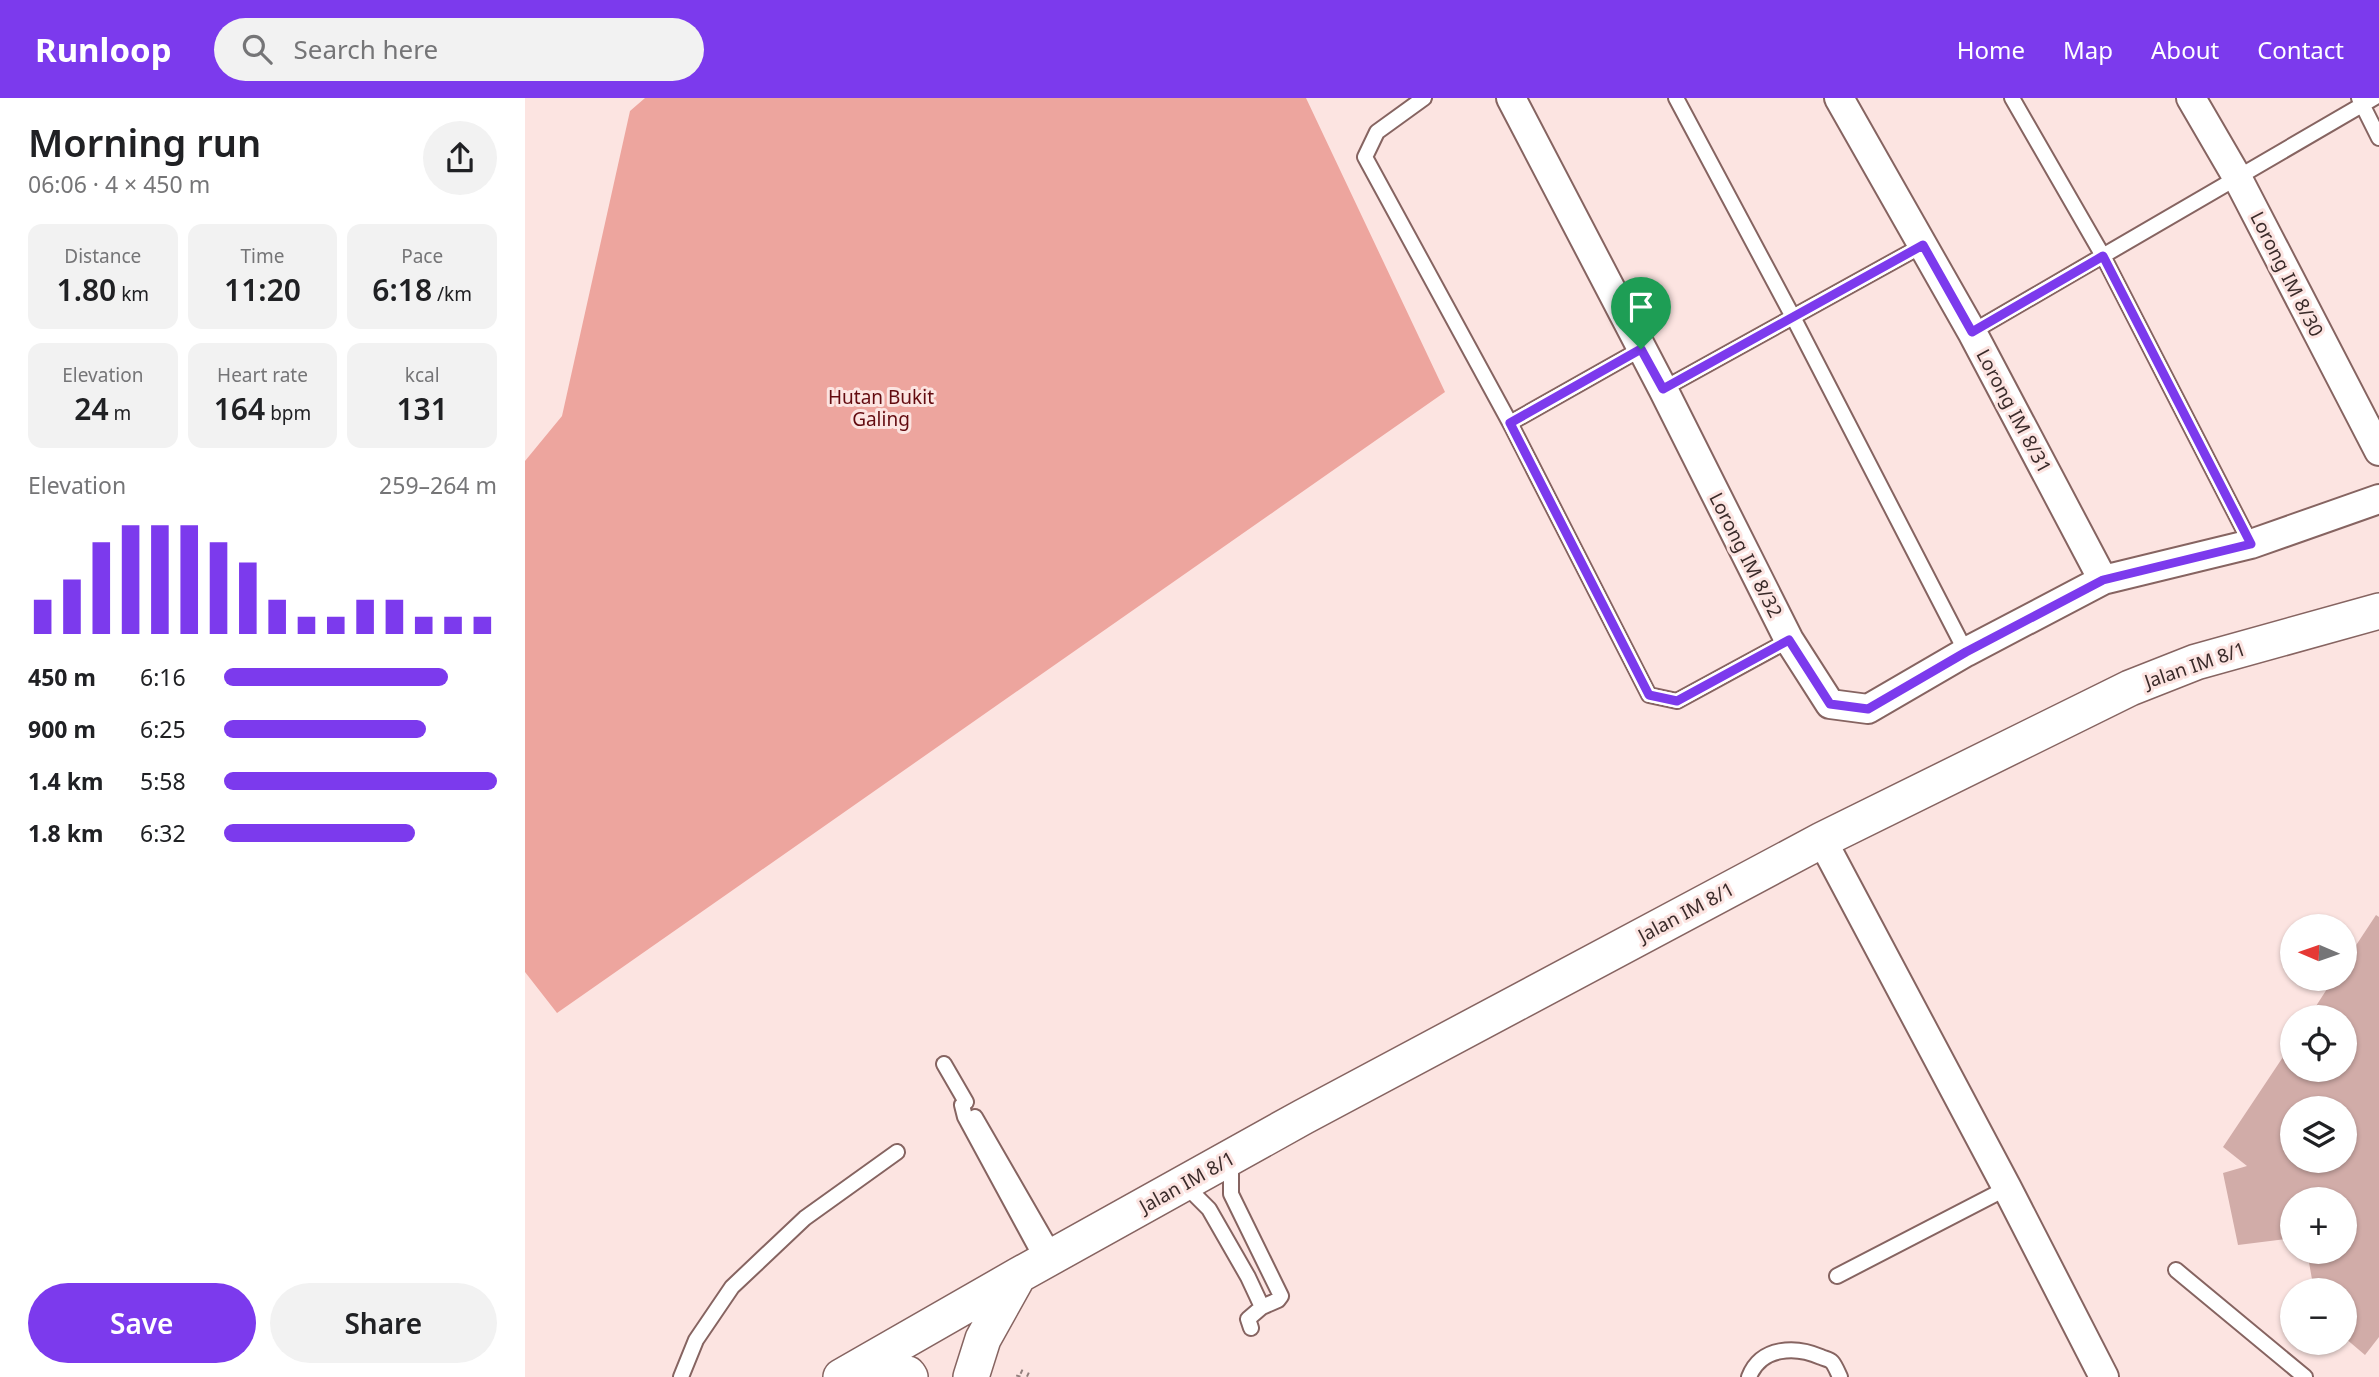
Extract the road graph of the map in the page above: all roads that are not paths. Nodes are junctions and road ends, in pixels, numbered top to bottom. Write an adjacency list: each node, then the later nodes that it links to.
1 (1424, 98): 16 (lane)
2 (1511, 98): 14 (street, Lorong IM 8/32)
3 (1676, 98): 12 (lane)
4 (1839, 98): 10 (street, Lorong IM 8/31)
5 (2011, 98): 11 (lane)
6 (2191, 98): 9 (street, Lorong IM 8/30)
7 (2365, 100): 8 (lane); 9 (lane)
8 (2379, 138)
9 (2238, 177): 11 (lane); 17 (street, Lorong IM 8/30)
10 (1923, 245): 12 (lane); 13 (street, Lorong IM 8/31)
11 (2103, 256): 13 (lane); 19 (lane)
12 (1793, 317): 15 (lane); 23 (lane)
13 (1972, 332): 20 (street, Lorong IM 8/31)
14 (1641, 349): 15 (street, Lorong IM 8/32); 16 (lane)
15 (1663, 389): 22 (street, Lorong IM 8/32)
16 (1510, 423): 22 (lane)
17 (2379, 451)
18 (2379, 499): 19 (street, Lorong IM 8/32)
19 (2251, 544): 20 (street, Lorong IM 8/32)
20 (2103, 580): 23 (street, Lorong IM 8/32)
21 (2379, 611): 24 (street, Jalan IM 8/1)
22 (1789, 640): 23 (street, Lorong IM 8/32)
23 (1966, 652)
24 (1822, 840): 27 (street, Jalan IM 8/1); 29 (street)
25 (944, 1064): 30 (lane)
26 (897, 1152): 35 (lane)
27 (1231, 1159): 28 (street, Jalan IM 8/1); 33 (lane)
28 (1185, 1184): 30 (street, Jalan IM 8/1); 33 (lane)
29 (2007, 1188): 32 (lane); 42 (street)
30 (1039, 1264): 36 (street, Jalan IM 8/1); 39 (street, Jalan IM 8/1)
31 (2176, 1270): 43 (lane)
32 (1837, 1276)
33 (1262, 1307): 34 (lane)
34 (1251, 1328)
35 (681, 1377)
36 (841, 1377)
37 (851, 1377): 38 (street)
38 (910, 1377)
39 (971, 1377)
40 (1749, 1377): 41 (lane)
41 (1840, 1377)
42 (2104, 1377)
43 (2305, 1377)

